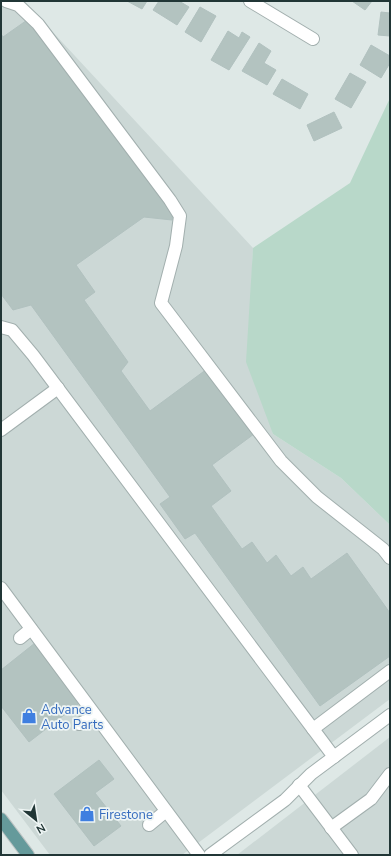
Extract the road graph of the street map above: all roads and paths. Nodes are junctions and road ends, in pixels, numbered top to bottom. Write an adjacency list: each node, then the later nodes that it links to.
1 (6, 1): 7 (street)
2 (250, 1): 3 (street)
3 (313, 39)
4 (1, 327): 5 (street)
5 (58, 388): 6 (street); 16 (street)
6 (1, 430)
7 (390, 558)
8 (1, 588): 9 (street)
9 (5, 602): 10 (street)
10 (31, 629): 11 (street); 14 (street)
11 (20, 638)
12 (390, 671): 16 (street)
13 (390, 715): 17 (street)
14 (95, 717): 15 (street); 20 (street)
15 (79, 724)
16 (313, 729): 17 (street)
17 (334, 757): 19 (street)
18 (390, 774): 23 (street)
19 (299, 785): 23 (street); 26 (street)
20 (166, 811): 22 (street); 25 (street)
21 (1, 819): 24 (main road)
22 (148, 825)
23 (331, 828): 27 (street)
24 (28, 855)
25 (199, 855)
26 (210, 855)
27 (352, 855)

